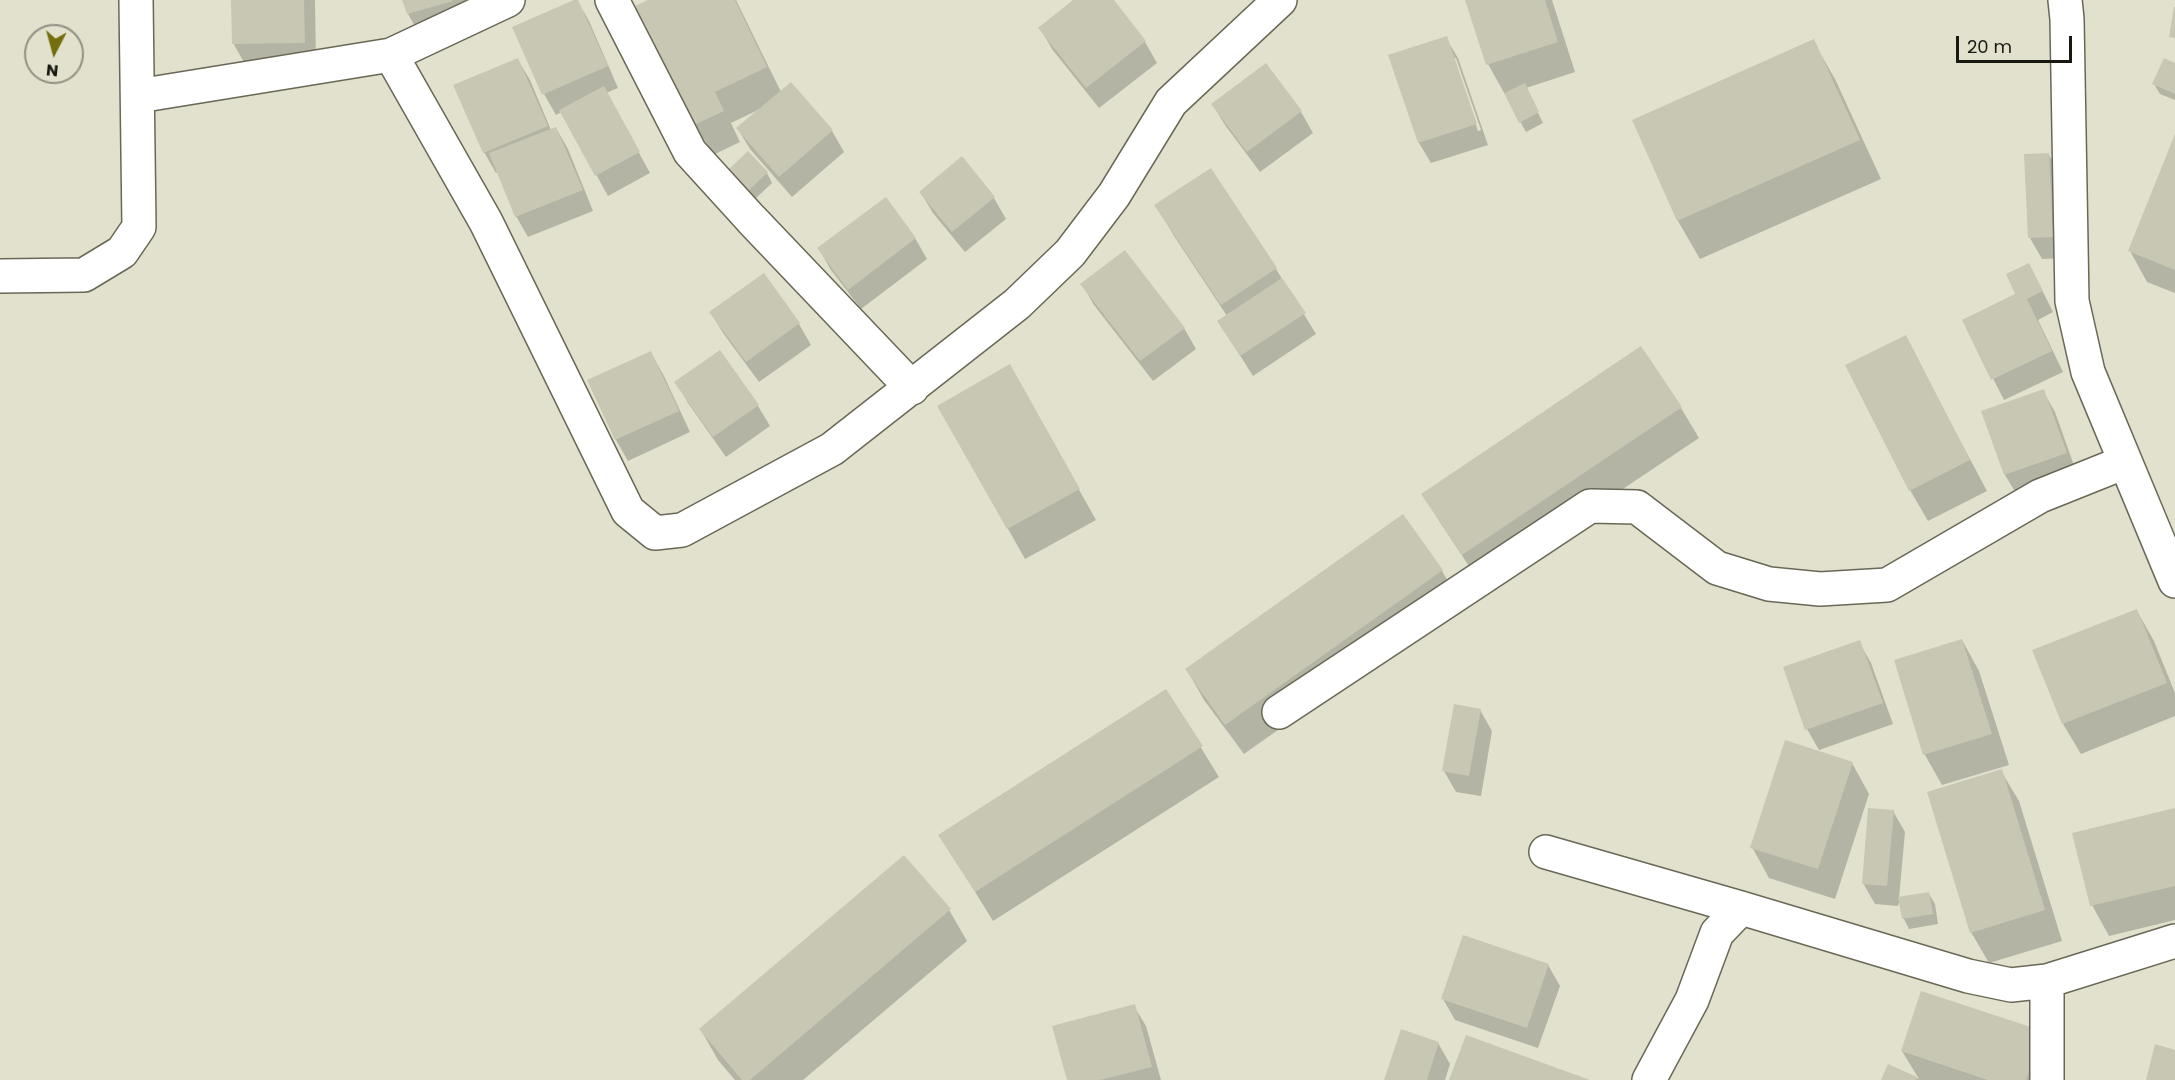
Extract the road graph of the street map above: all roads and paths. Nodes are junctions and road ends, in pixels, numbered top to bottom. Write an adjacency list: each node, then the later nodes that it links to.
1 (136, 0): 7 (street)
2 (508, 0): 6 (street)
3 (612, 0): 9 (street)
4 (1280, 0): 9 (street)
5 (2070, 6): 10 (street)
6 (392, 55): 7 (street); 9 (street)
7 (138, 96): 8 (street)
8 (0, 276)
9 (912, 388)
10 (2125, 462): 11 (street); 12 (street)
11 (2175, 581)
12 (1279, 712)
13 (1546, 852): 14 (street)
14 (1741, 908): 16 (street); 17 (street)
15 (2175, 941): 16 (street)
16 (2047, 981): 18 (street)
17 (1649, 1080)
18 (2047, 1080)

